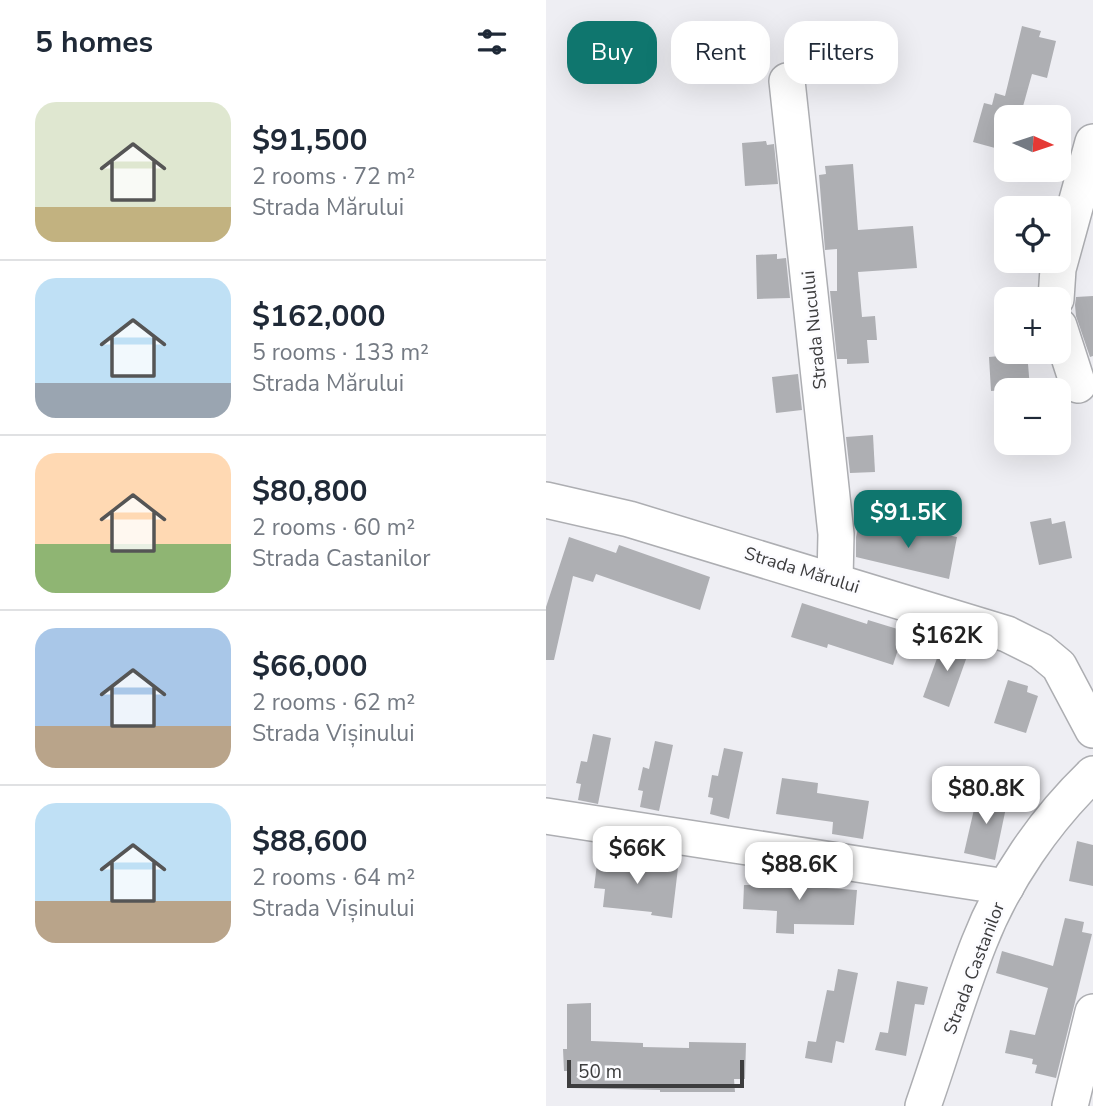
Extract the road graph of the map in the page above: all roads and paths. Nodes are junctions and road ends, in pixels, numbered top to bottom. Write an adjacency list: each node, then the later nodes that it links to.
1 (787, 84): 7 (street, Strada Nucului)
2 (1093, 142): 3 (street)
3 (1057, 287)
4 (1071, 363): 5 (street)
5 (1078, 385)
6 (546, 500): 7 (street, Strada Mărului)
7 (835, 580): 8 (street, Strada Mărului)
8 (1093, 730)
9 (1093, 774): 11 (street, Strada Castanilor)
10 (546, 816): 11 (street)
11 (1006, 887): 13 (street, Strada Castanilor)
12 (1093, 1012): 14 (street)
13 (923, 1106)
14 (1070, 1106)

